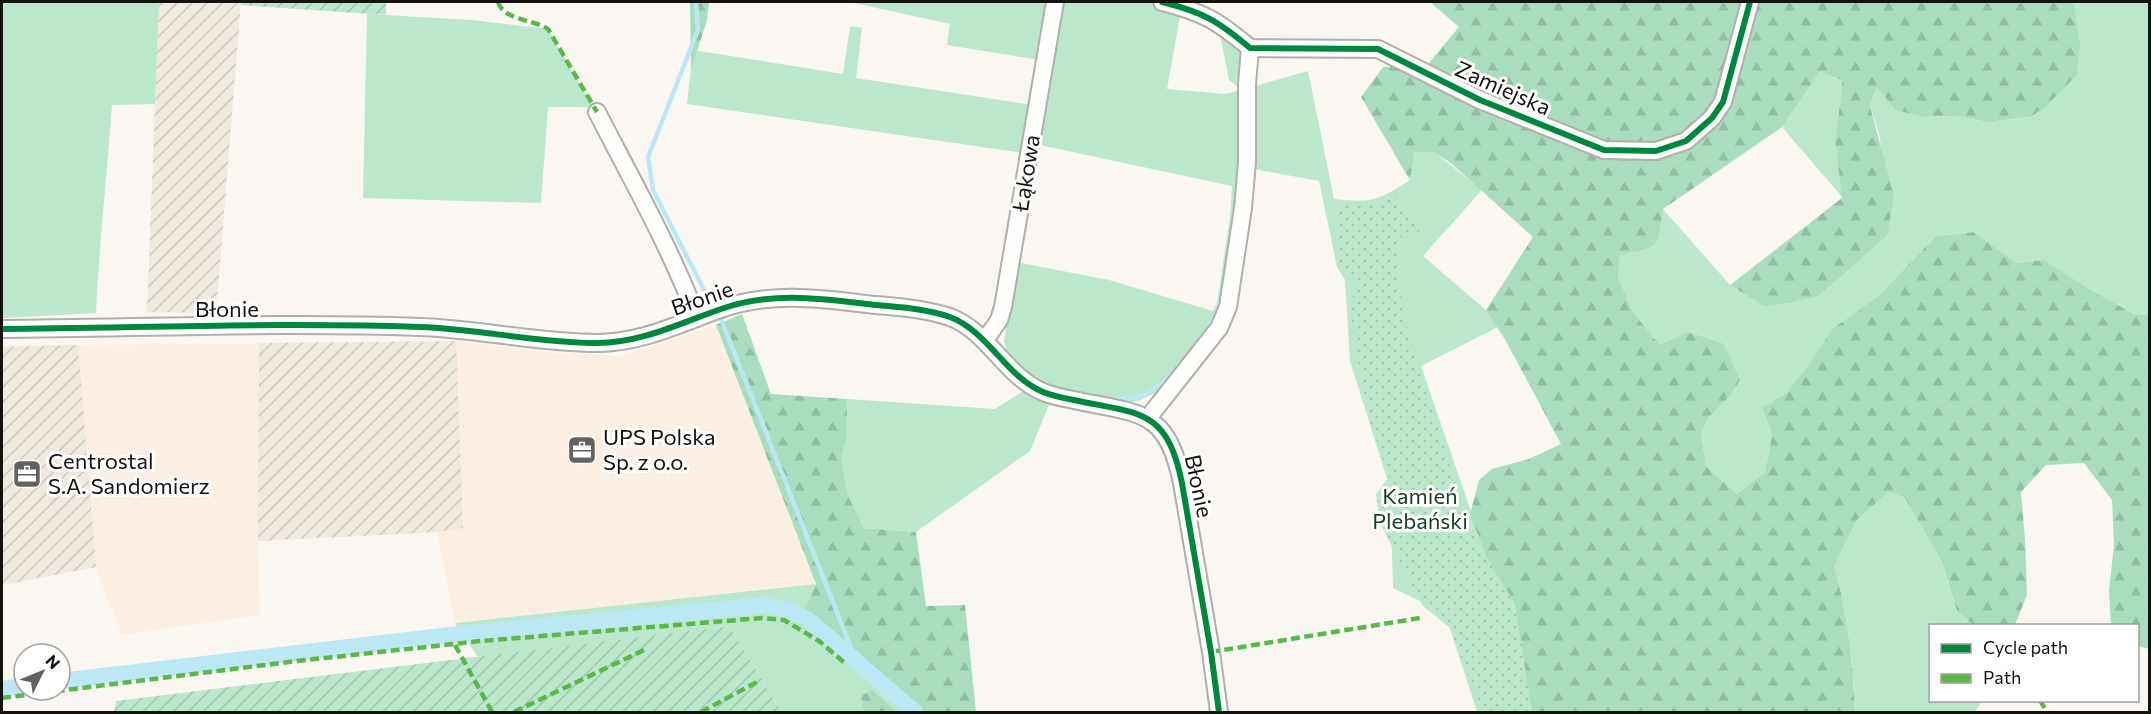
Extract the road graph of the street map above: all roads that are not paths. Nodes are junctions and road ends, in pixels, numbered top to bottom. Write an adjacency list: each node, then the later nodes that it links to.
1 (1056, 2): 8 (street, Łąkowa)
2 (1162, 2): 4 (street)
3 (1750, 2): 4 (street, Zamiejska)
4 (1250, 48): 9 (street)
5 (597, 112): 6 (street, Błonie)
6 (697, 318): 7 (street, Błonie); 8 (street, Błonie)
7 (2, 329)
8 (985, 340): 9 (street, Błonie)
9 (1148, 418): 10 (street, Błonie)
10 (1219, 712)

